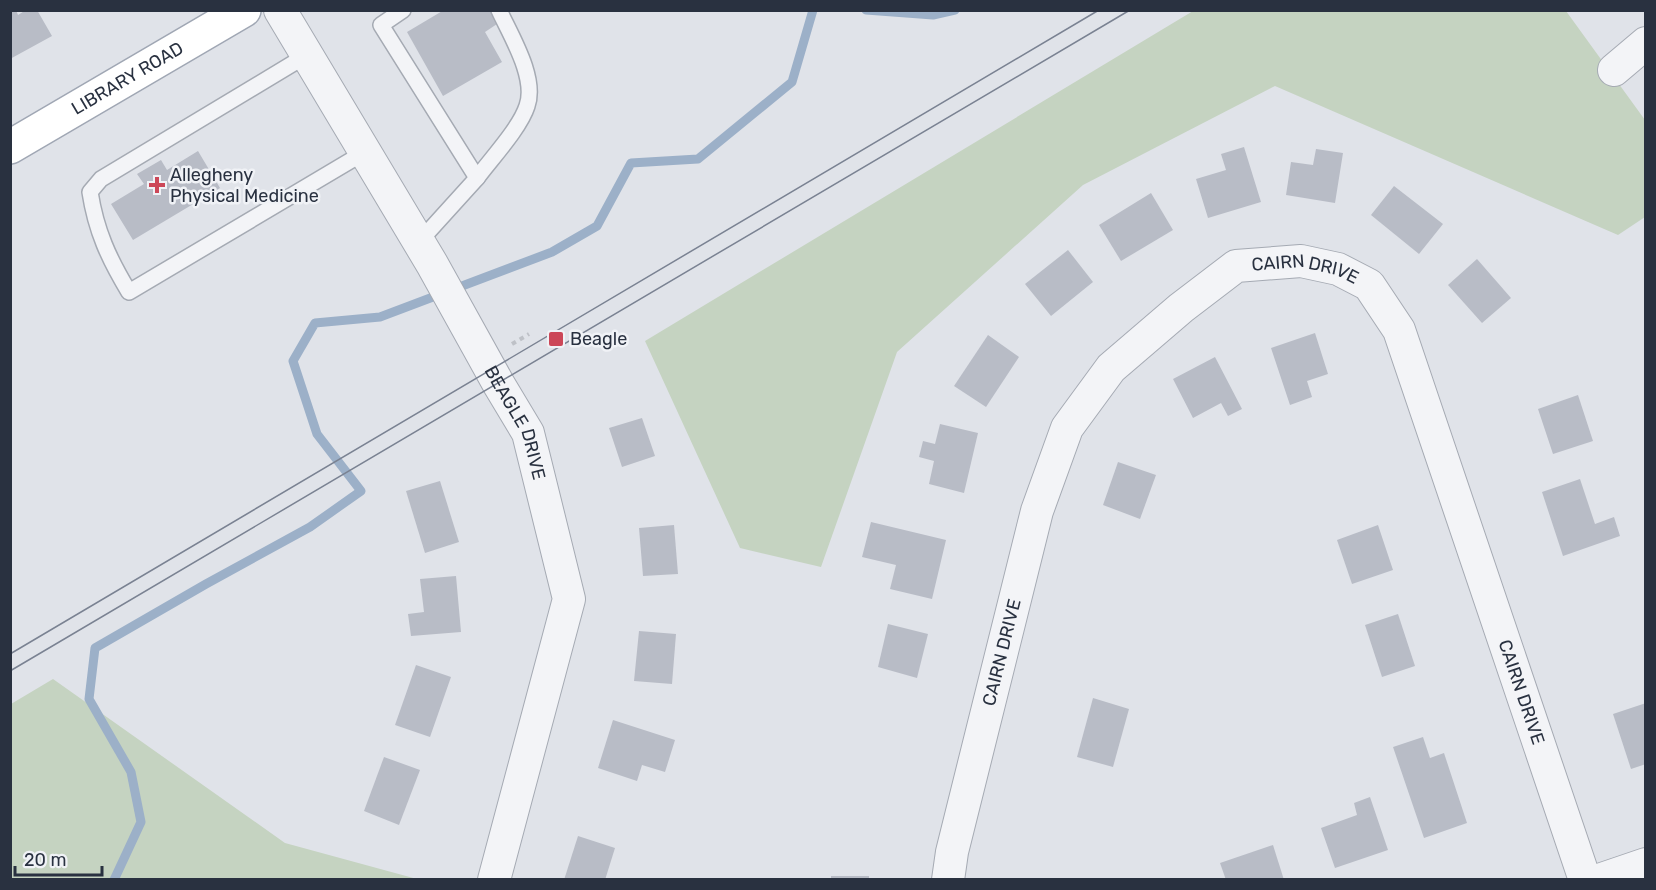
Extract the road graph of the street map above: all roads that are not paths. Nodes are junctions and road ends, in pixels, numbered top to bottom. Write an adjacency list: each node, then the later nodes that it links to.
1 (244, 10): 8 (main road, LIBRARY ROAD)
2 (280, 10): 6 (street, BEAGLE DRIVE)
3 (403, 10): 10 (lane)
4 (499, 10): 10 (lane)
5 (1646, 43): 7 (street)
6 (307, 56): 9 (street, BEAGLE DRIVE); 9 (lane)
7 (1614, 70)
8 (10, 147)
9 (365, 152): 11 (street, BEAGLE DRIVE)
10 (477, 178): 11 (lane)
11 (426, 253): 13 (street, BEAGLE DRIVE)
12 (1646, 864): 16 (street)
13 (494, 879)
14 (948, 879): 15 (street, CAIRN DRIVE)
15 (1585, 879)
16 (1599, 879)

